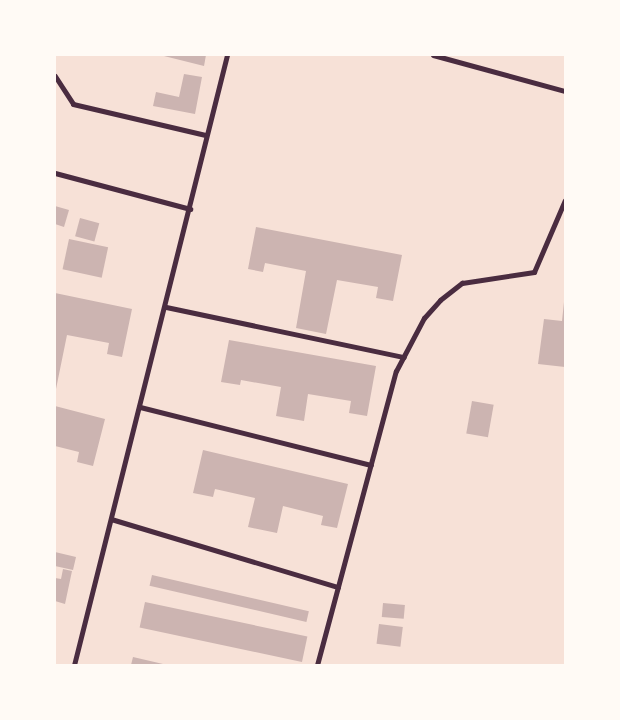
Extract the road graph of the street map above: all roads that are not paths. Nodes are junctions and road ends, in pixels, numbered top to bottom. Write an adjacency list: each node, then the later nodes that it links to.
1 (227, 55): 5 (street)
2 (433, 55): 4 (street)
3 (55, 76): 5 (street)
4 (565, 91)
5 (205, 135): 8 (street)
6 (55, 174): 8 (street)
7 (565, 200): 10 (street)
8 (190, 209): 9 (street)
9 (166, 308): 10 (street); 11 (street)
10 (404, 356): 12 (street)
11 (140, 407): 12 (street); 13 (street)
12 (371, 465): 14 (street)
13 (111, 519): 14 (street); 15 (street)
14 (338, 587): 16 (street)
15 (74, 665)
16 (317, 665)

